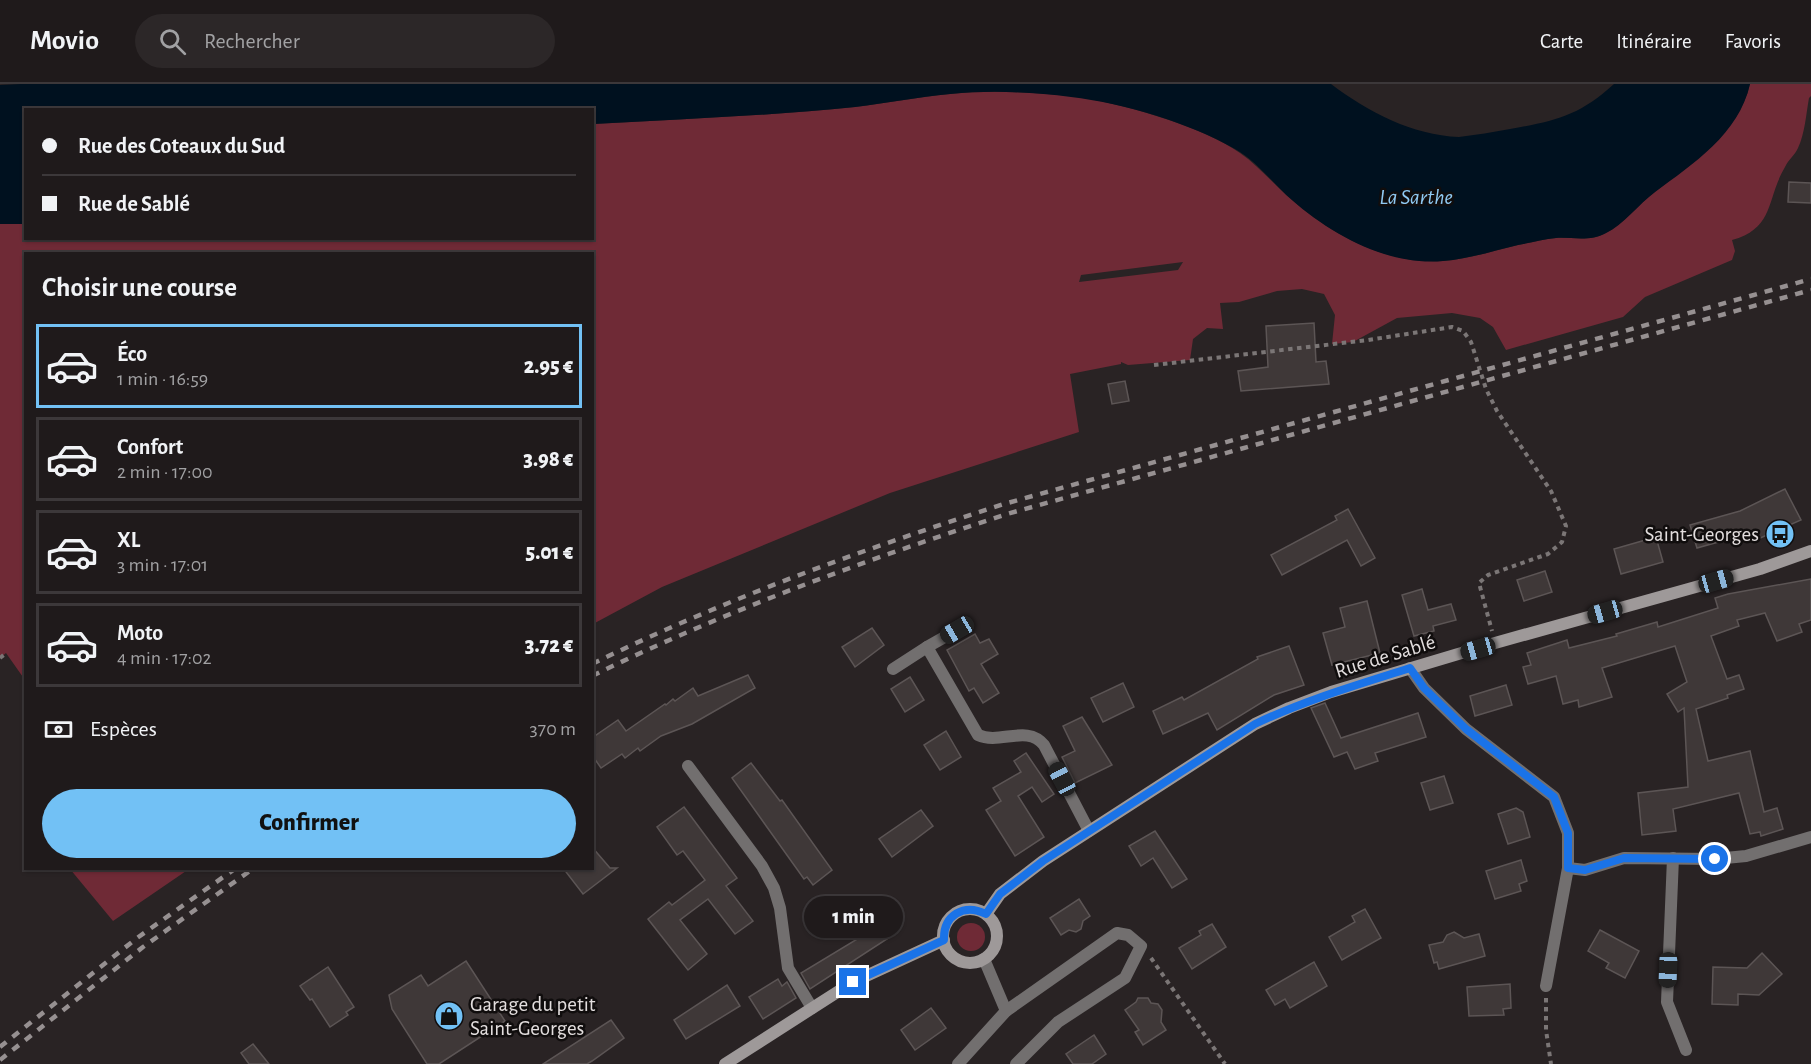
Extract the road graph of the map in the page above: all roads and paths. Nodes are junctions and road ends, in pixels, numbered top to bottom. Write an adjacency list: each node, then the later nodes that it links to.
1 (1154, 364): 4 (path)
2 (1811, 551): 4 (main road, Rue de Sablé)
3 (957, 630): 5 (street)
4 (1495, 644): 8 (main road, Rue de Sablé)
5 (927, 647): 9 (street); 11 (street)
6 (6, 653): 7 (path)
7 (0, 658)
8 (1410, 668): 11 (main road, Rue de Sablé); 14 (street)
9 (893, 669)
10 (688, 766): 20 (street)
11 (1089, 831): 15 (main road, Rue de Sablé)
12 (1811, 837): 13 (street)
13 (1673, 858): 14 (street); 22 (street)
14 (1568, 868): 19 (street)
15 (986, 914): 16 (main road); 18 (main road)
16 (944, 940): 18 (main road); 20 (main road)
17 (1141, 946): 21 (street); 25 (street); 26 (path)
18 (984, 959): 21 (street)
19 (1546, 986): 27 (path)
20 (812, 1008): 23 (main road)
21 (1006, 1011): 24 (street)
22 (1686, 1050)
23 (724, 1064)
24 (958, 1064)
25 (1016, 1064)
26 (1225, 1064)
27 (1551, 1064)

